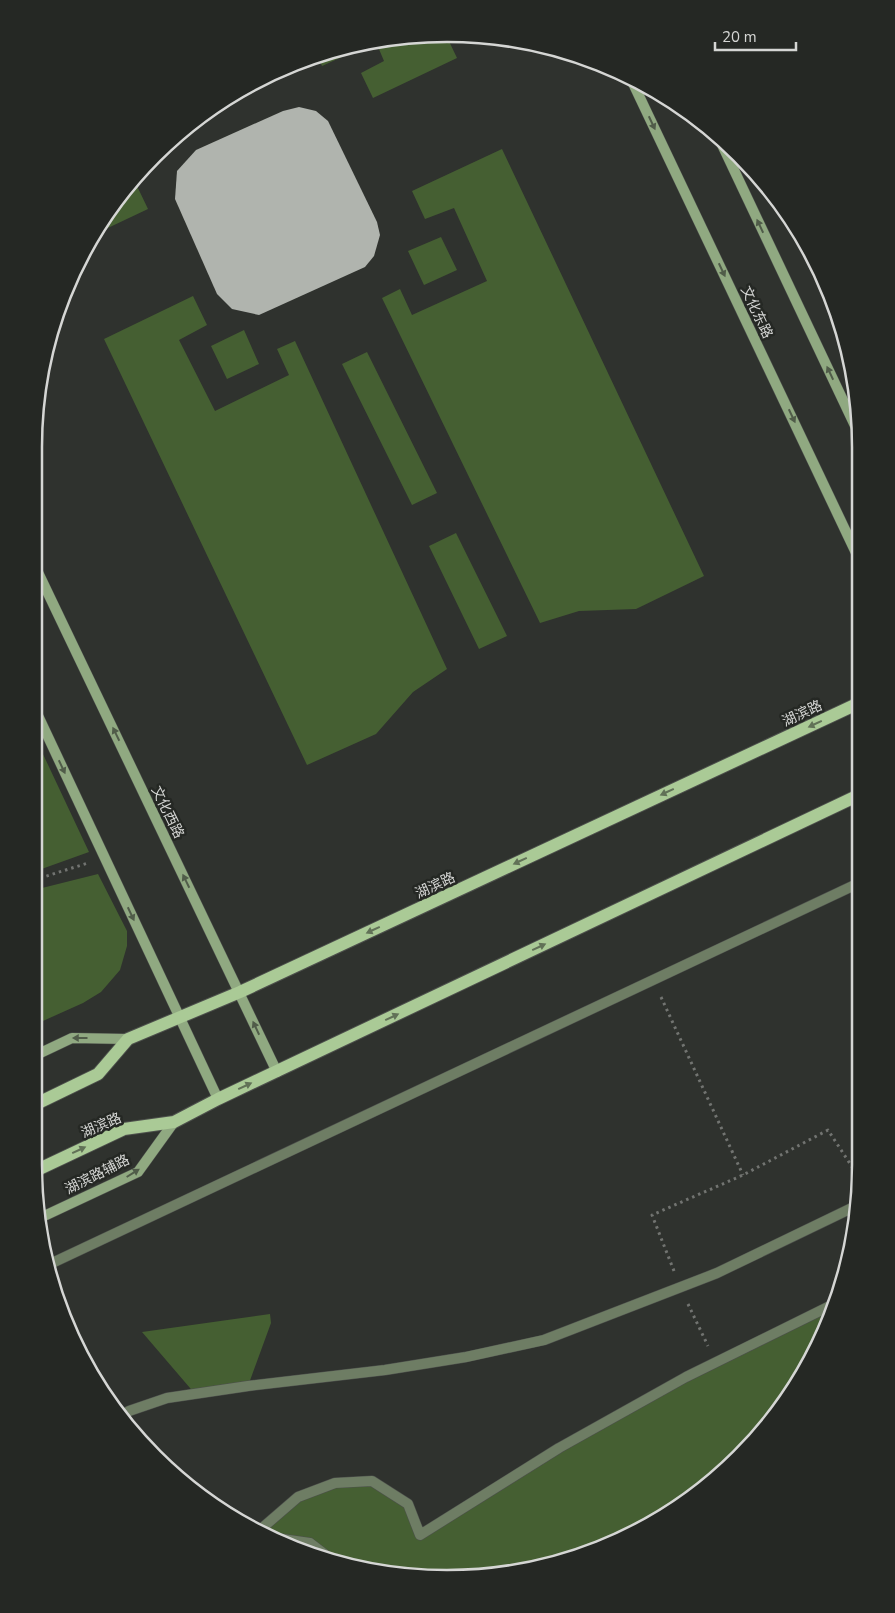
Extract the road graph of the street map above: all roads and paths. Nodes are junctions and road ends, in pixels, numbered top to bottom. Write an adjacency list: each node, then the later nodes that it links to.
1 (636, 89): 4 (street, 文化东路, one-way to 4)
2 (725, 152): 3 (street, one-way to 2)
3 (852, 419)
4 (852, 544)
5 (42, 581): 13 (street, 文化西路, one-way to 5)
6 (852, 706): 13 (main road, 湖滨路, one-way to 13)
7 (42, 724): 9 (street, one-way to 9)
8 (852, 798): 17 (main road, 湖滨路, one-way to 8)
9 (105, 858): 10 (path); 14 (street, one-way to 14)
10 (42, 878)
11 (852, 886): 12 (lane)
12 (653, 980): 23 (path); 26 (lane)
13 (240, 992): 14 (main road, 湖滨路); 17 (street, 文化西路, one-way to 13)
14 (180, 1018): 15 (main road, 湖滨路); 18 (street)
15 (128, 1039): 16 (street, one-way to 16); 19 (main road, 湖滨路)
16 (42, 1052)
17 (277, 1072): 18 (main road, 湖滨路, one-way to 17)
18 (218, 1099): 20 (main road, 湖滨路)
19 (42, 1101)
20 (174, 1122): 22 (main road, 湖滨路, one-way to 20); 25 (street, 湖滨路辅路, one-way to 20)
21 (852, 1166): 23 (path)
22 (42, 1168)
23 (743, 1175): 27 (path)
24 (850, 1209): 27 (lane)
25 (46, 1215)
26 (54, 1262)
27 (680, 1288): 29 (path); 30 (lane)
28 (827, 1308): 29 (lane)
29 (716, 1362): 31 (lane)
30 (126, 1413)
31 (264, 1527)
32 (295, 1541): 33 (lane)
33 (318, 1549)

